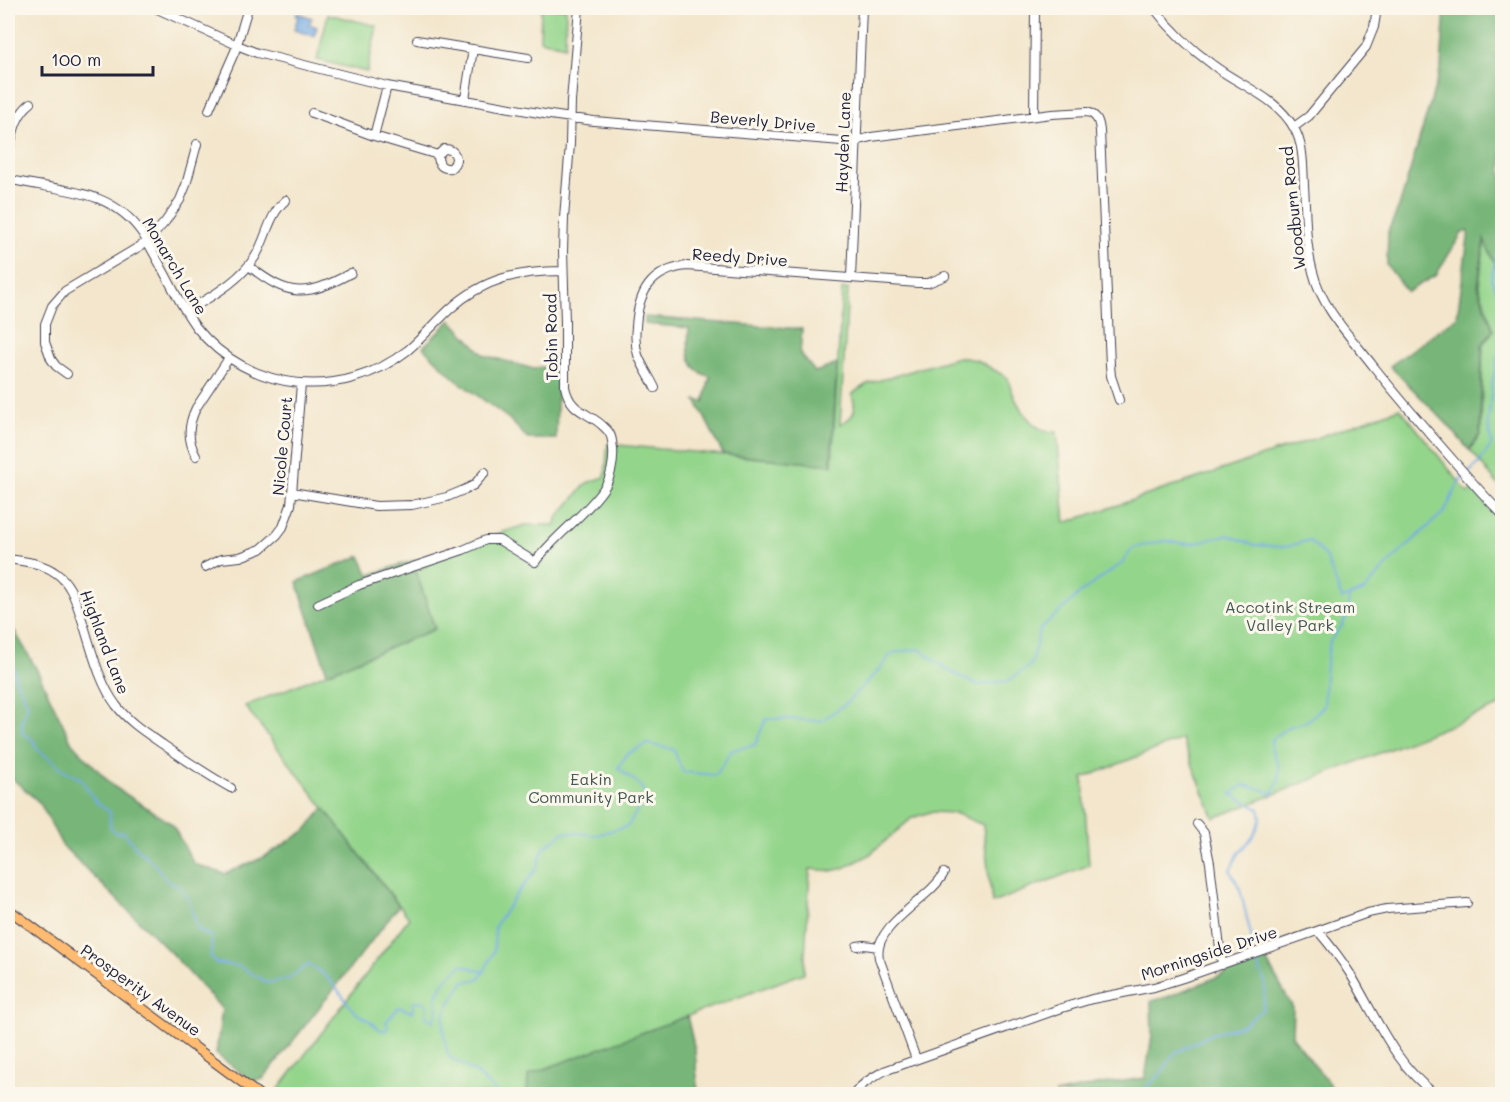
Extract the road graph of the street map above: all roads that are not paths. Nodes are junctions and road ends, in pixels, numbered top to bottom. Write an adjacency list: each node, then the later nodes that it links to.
1 (155, 8): 9 (street, Beverly Drive)
2 (248, 8): 9 (street)
3 (579, 8): 18 (street, Tobin Road)
4 (862, 8): 21 (street, Hayden Lane)
5 (1035, 8): 17 (street)
6 (1154, 8): 19 (street, Woodburn Road)
7 (1377, 8): 19 (street)
8 (417, 40): 10 (street)
9 (237, 45): 12 (street, Beverly Drive); 15 (street)
10 (473, 49): 11 (street); 13 (street)
11 (528, 58)
12 (387, 86): 13 (street, Beverly Drive); 20 (street)
13 (465, 99): 18 (street, Beverly Drive)
14 (31, 103): 23 (street)
15 (209, 110)
16 (312, 112): 20 (street)
17 (1034, 116): 21 (street, Beverly Drive); 38 (street, Beverly Drive)
18 (571, 118): 21 (street, Beverly Drive); 29 (street, Tobin Road)
19 (1294, 127): 42 (street, Woodburn Road)
20 (374, 136): 24 (street)
21 (856, 141): 32 (street, Hayden Lane)
22 (197, 144): 27 (street)
23 (8, 153)
24 (438, 156)
25 (8, 179): 27 (street, Monarch Lane)
26 (286, 200): 28 (street)
27 (147, 242): 33 (street, Monarch Lane); 35 (street)
28 (249, 266): 30 (street); 33 (street)
29 (564, 271): 36 (street, Monarch Lane); 45 (street, Tobin Road)
30 (351, 273)
31 (945, 276): 32 (street, Reedy Drive)
32 (850, 278): 37 (street, Reedy Drive)
33 (186, 312): 34 (street, Monarch Lane)
34 (229, 358): 36 (street, Monarch Lane); 39 (street)
35 (67, 374)
36 (301, 384): 41 (street, Nicole Court)
37 (655, 388)
38 (1119, 400)
39 (196, 456)
40 (485, 472): 41 (street)
41 (292, 492): 44 (street, Nicole Court)
42 (1503, 514)
43 (8, 559): 46 (street, Highland Lane)
44 (205, 567)
45 (318, 604)
46 (231, 788)
47 (1197, 824): 54 (street)
48 (944, 873): 53 (street)
49 (1467, 903): 51 (street, Morningside Drive)
50 (8, 909): 56 (main road, Prosperity Avenue)
51 (1318, 931): 54 (street, Morningside Drive); 58 (street)
52 (857, 946): 53 (street)
53 (879, 947): 55 (street)
54 (1222, 965): 55 (street, Morningside Drive)
55 (916, 1059): 57 (street, Morningside Drive)
56 (258, 1095)
57 (854, 1095)
58 (1435, 1095)

